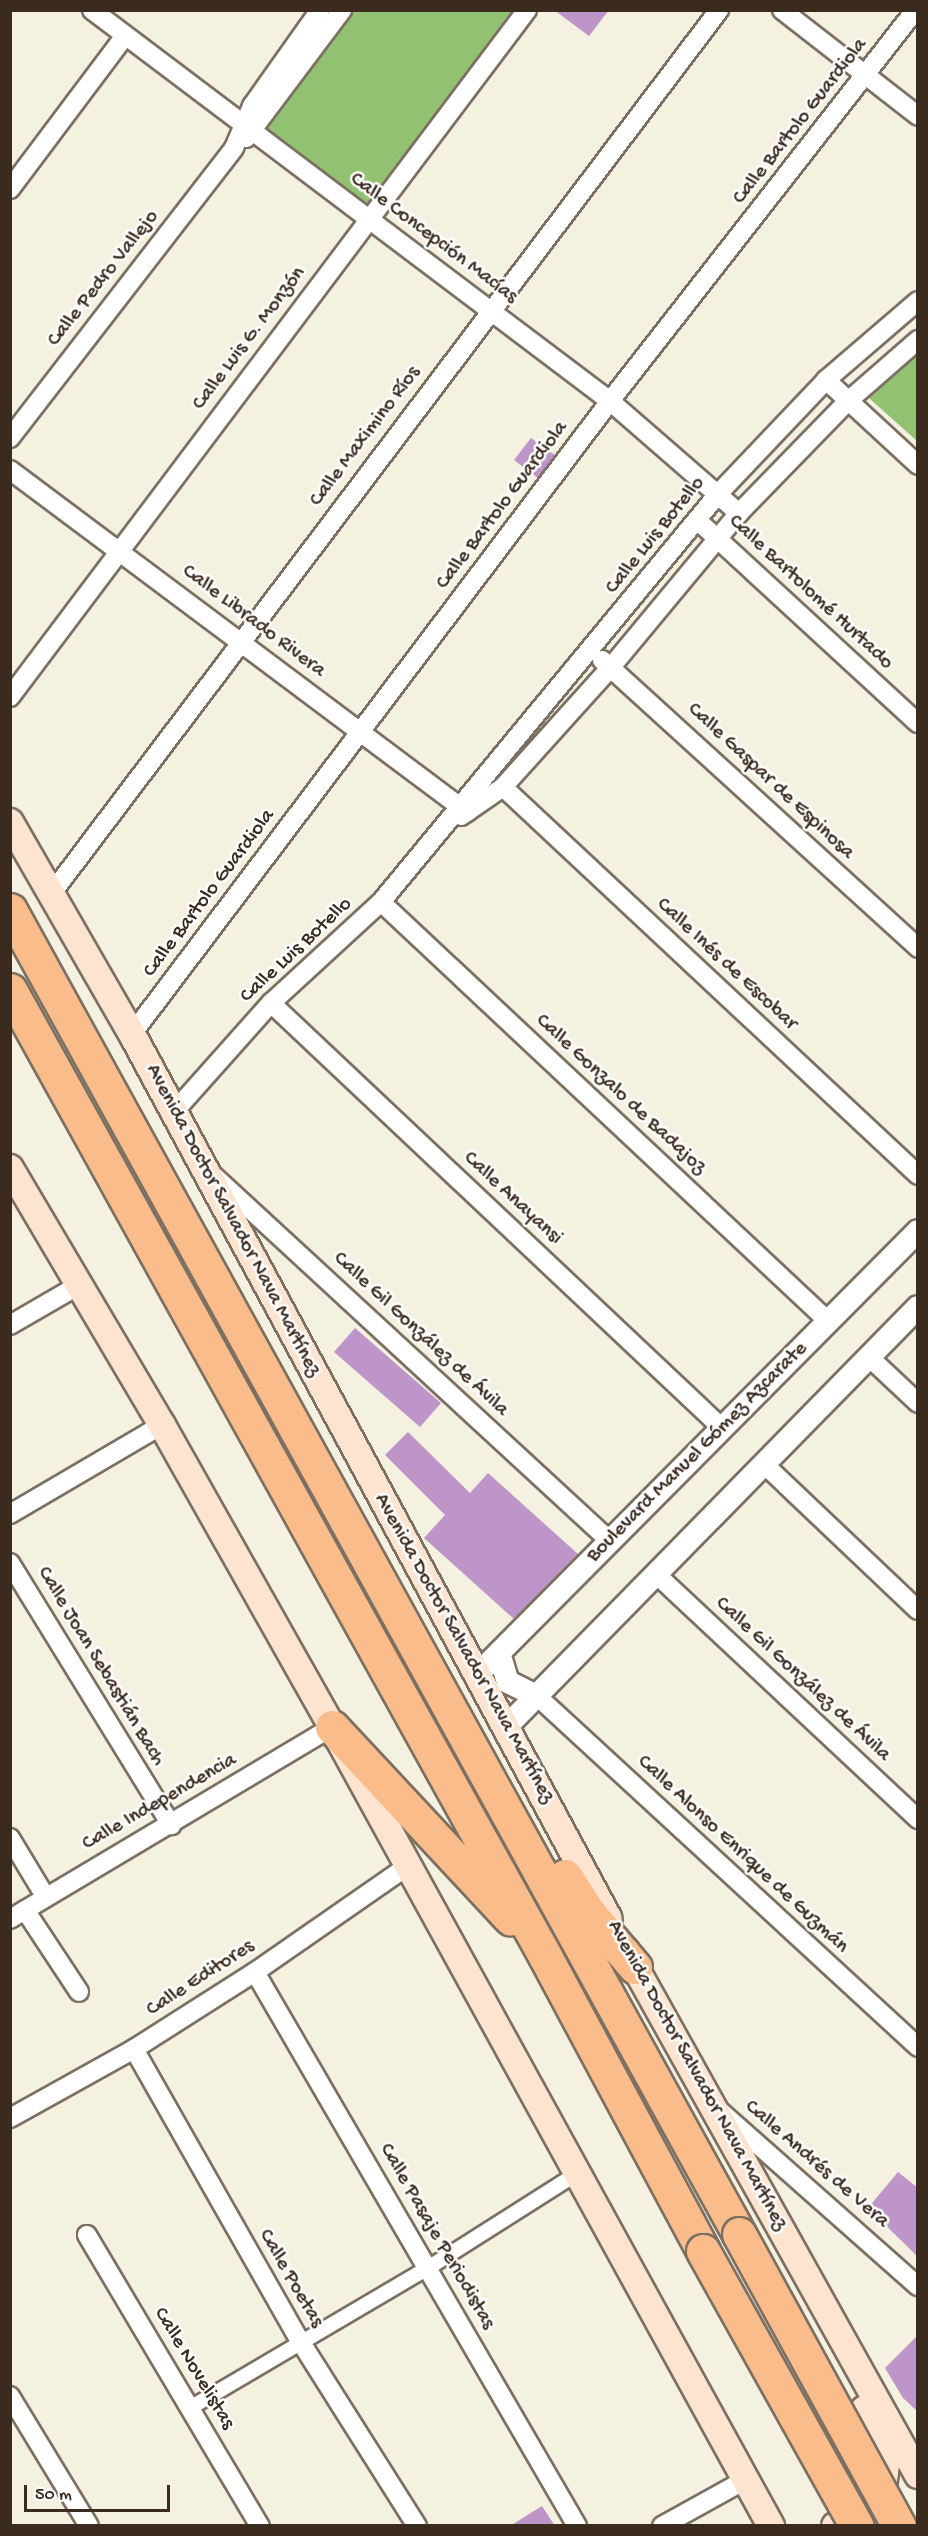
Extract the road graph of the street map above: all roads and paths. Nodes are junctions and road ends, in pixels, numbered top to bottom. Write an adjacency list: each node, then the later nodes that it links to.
1 (92, 10): 8 (street, Calle Concepción Macías)
2 (320, 10): 11 (street, Calle Pedro Vallejo)
3 (342, 10): 11 (street, Calle Pedro Vallejo)
4 (527, 10): 13 (street, Calle Luis G. Monzón)
5 (719, 10): 15 (street, Calle Maximino Ríos)
6 (782, 10): 9 (street)
7 (916, 10): 9 (street, Calle Bartolo Guardiola)
8 (125, 36): 11 (street, Calle Concepción Macías); 12 (street)
9 (866, 76): 10 (street); 19 (street, Calle Bartolo Guardiola)
10 (918, 116)
11 (249, 128): 13 (street, Calle Concepción Macías); 20 (street, Calle Pedro Vallejo)
12 (10, 189)
13 (369, 218): 15 (street, Calle Concepción Macías); 27 (street, Calle Luis G. Monzón)
14 (918, 301): 17 (street, Calle Luis Botello)
15 (490, 310): 19 (street, Calle Concepción Macías); 28 (street, Calle Maximino Ríos)
16 (918, 340): 18 (street, Calle Luis Botello)
17 (826, 380): 18 (street); 23 (street, Calle Luis Botello)
18 (848, 400): 21 (street); 24 (street, Calle Luis Botello)
19 (610, 401): 23 (street, Calle Concepción Macías); 33 (street, Calle Bartolo Guardiola)
20 (10, 438)
21 (918, 465)
22 (10, 470): 27 (street, Calle Librado Rivera)
23 (718, 494): 24 (street, Calle Concepción Macías); 25 (street, Calle Luis Botello)
24 (739, 513): 26 (street, Calle Luis Botello)
25 (697, 520): 26 (street, Calle Bartolomé Hurtado); 29 (street, Calle Luis Botello)
26 (720, 540): 30 (street, Calle Luis Botello); 32 (street, Calle Bartolomé Hurtado)
27 (120, 551): 28 (street, Calle Librado Rivera); 31 (street, Calle Luis G. Monzón)
28 (241, 641): 33 (street, Calle Librado Rivera); 37 (street, Calle Maximino Ríos)
29 (591, 652): 30 (street, Calle Gaspar de Espinosa); 35 (street, Calle Luis Botello)
30 (611, 667): 34 (street, Calle Luis Botello); 40 (street, Calle Gaspar de Espinosa)
31 (10, 697)
32 (918, 723)
33 (361, 730): 35 (street, Calle Librado Rivera); 43 (street, Calle Bartolo Guardiola)
34 (503, 787): 35 (street, Calle Luis Botello); 47 (street, Calle Inés de Escobar)
35 (460, 814): 38 (street, Calle Luis Botello)
36 (10, 822): 37 (main road, Avenida Doctor Salvador Nava Martínez)
37 (52, 893): 43 (main road, Avenida Doctor Salvador Nava Martínez)
38 (381, 903): 42 (street, Calle Luis Botello); 51 (street, Calle Gonzalo de Badajoz)
39 (10, 910): 64 (highway, Avenida Doctor Salvador Nava Martínez)
40 (918, 948)
41 (10, 990): 75 (highway)
42 (271, 1003): 44 (street, Calle Luis Botello); 56 (street, Calle Anayansi)
43 (132, 1034): 44 (main road, Avenida Doctor Salvador Nava Martínez)
44 (172, 1114): 45 (main road, Avenida Doctor Salvador Nava Martínez)
45 (199, 1162): 59 (street, Calle Gil González de Ávila); 65 (main road, Avenida Doctor Salvador Nava Martínez)
46 (10, 1168): 49 (main road)
47 (918, 1175)
48 (918, 1231): 51 (street, Boulevard Manuel Gómez Azcarate)
49 (79, 1285): 52 (street); 55 (main road)
50 (918, 1308): 53 (street)
51 (828, 1321): 56 (street, Boulevard Manuel Gómez Azcarate)
52 (10, 1325)
53 (869, 1357): 54 (street); 57 (street)
54 (918, 1403)
55 (162, 1425): 58 (street); 67 (main road)
56 (722, 1428): 59 (street, Boulevard Manuel Gómez Azcarate)
57 (764, 1464): 61 (street); 62 (street)
58 (10, 1514)
59 (610, 1541): 63 (street, Boulevard Manuel Gómez Azcarate)
60 (10, 1563): 70 (street, Calle Joan Sebastián Bach)
61 (656, 1574): 66 (street); 69 (street, Calle Gil González de Ávila)
62 (918, 1610)
63 (499, 1653): 65 (street, Boulevard Manuel Gómez Azcarate); 66 (street)
64 (431, 1673): 76 (highway); 102 (highway, Avenida Doctor Salvador Nava Martínez, bridge)
65 (478, 1674): 68 (main road, Avenida Doctor Salvador Nava Martínez)
66 (537, 1696): 68 (street); 79 (street, Calle Alonso Enrique de Guzmán)
67 (332, 1727): 70 (street, Calle Independencia); 72 (main road); 75 (highway)
68 (506, 1727): 76 (main road, Avenida Doctor Salvador Nava Martínez)
69 (918, 1819)
70 (171, 1825): 73 (street, Calle Independencia)
71 (10, 1838): 73 (street)
72 (409, 1865): 77 (street, Calle Editores); 83 (main road)
73 (45, 1896): 74 (street, Calle Independencia)
74 (18, 1914): 78 (street)
75 (545, 1956): 101 (highway, bridge)
76 (635, 1967): 81 (main road, Avenida Doctor Salvador Nava Martínez)
77 (255, 1972): 80 (street, Calle Editores); 85 (street, Calle Pasaje Periodistas)
78 (79, 1992)
79 (918, 2047)
80 (134, 2049): 82 (street, Calle Editores); 87 (street, Calle Poetas)
81 (710, 2103): 86 (street, Calle Andrés de Vera); 88 (main road, Avenida Doctor Salvador Nava Martínez)
82 (10, 2118)
83 (576, 2174): 85 (street); 92 (main road)
84 (87, 2235): 90 (street, Calle Novelistas)
85 (428, 2268): 87 (street); 96 (street, Calle Pasaje Periodistas)
86 (918, 2286)
87 (300, 2341): 90 (street); 95 (street, Calle Poetas)
88 (843, 2343): 91 (main road, Avenida Doctor Salvador Nava Martínez); 100 (main road)
89 (10, 2396): 93 (street)
90 (190, 2408): 94 (street, Calle Novelistas)
91 (918, 2475)
92 (745, 2480): 97 (street); 98 (main road); 99 (main road)
93 (89, 2526)
94 (260, 2526)
95 (417, 2526)
96 (577, 2526)
97 (662, 2526)
98 (771, 2526)
99 (792, 2526)
100 (835, 2526)
101 (857, 2526)
102 (899, 2526)

